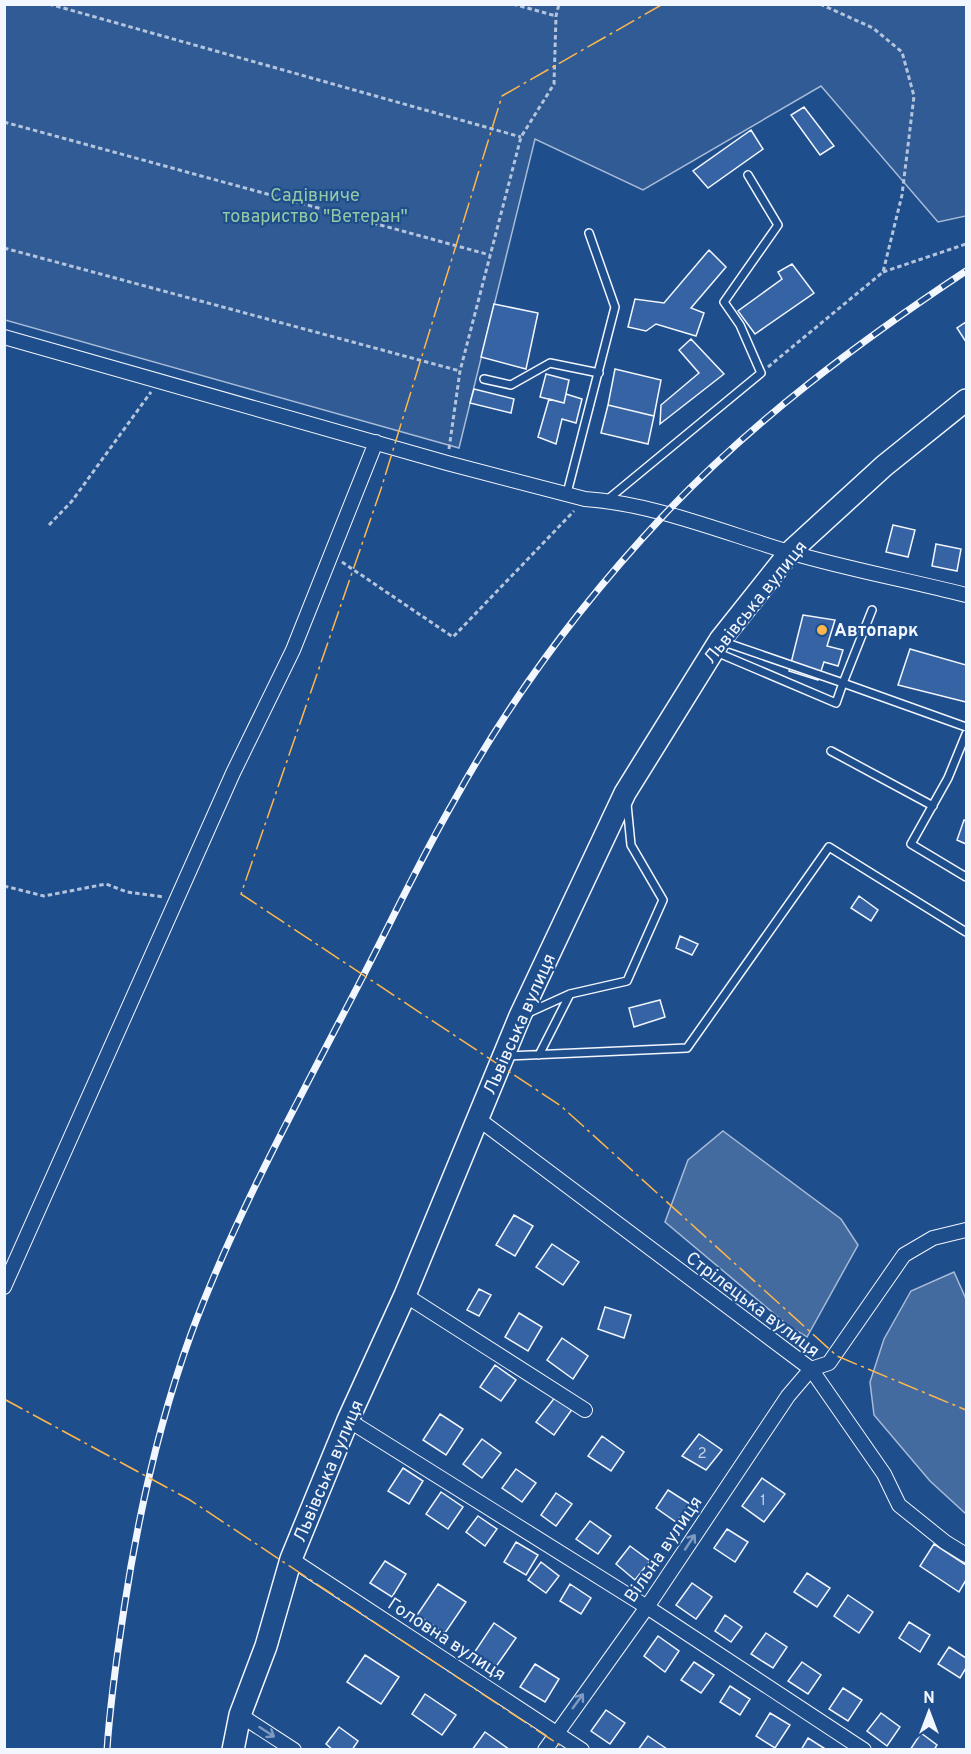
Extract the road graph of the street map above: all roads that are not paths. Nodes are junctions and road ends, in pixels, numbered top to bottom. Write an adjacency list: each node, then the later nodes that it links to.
1 (748, 175): 9 (lane)
2 (588, 234): 4 (lane)
3 (4, 337): 7 (street)
4 (599, 373): 5 (lane); 8 (lane)
5 (484, 379)
6 (966, 400): 10 (main road, Львівська вулиця)
7 (376, 442): 8 (street); 28 (street)
8 (567, 493): 9 (street)
9 (606, 500): 10 (street)
10 (790, 552): 11 (street); 13 (main road, Львівська вулиця)
11 (966, 595)
12 (872, 610): 14 (lane)
13 (716, 645): 14 (lane); 14 (lane); 18 (main road, Львівська вулиця)
14 (843, 683): 15 (lane)
15 (966, 727)
16 (966, 734): 19 (lane)
17 (831, 751): 19 (lane)
18 (625, 793): 22 (lane); 23 (main road, Львівська вулиця)
19 (933, 806): 20 (lane)
20 (966, 877)
21 (966, 932): 24 (lane)
22 (570, 994): 23 (lane); 24 (lane)
23 (520, 1016): 25 (main road, Львівська вулиця)
24 (539, 1054): 25 (lane)
25 (504, 1056): 26 (main road, Львівська вулиця)
26 (477, 1118): 29 (main road, Львівська вулиця); 30 (street, Стрілецька вулиця)
27 (966, 1230): 30 (street, Вільна вулиця)
28 (4, 1287)
29 (405, 1295): 31 (street); 32 (main road, Львівська вулиця)
30 (811, 1369): 33 (street, Стрілецька вулиця); 35 (street, Вільна вулиця, one-way to 30)
31 (585, 1410)
32 (348, 1420): 34 (main road, Львівська вулиця); 35 (street)
33 (966, 1555)
34 (291, 1559): 36 (main road, Львівська вулиця); 37 (street, Головна вулиця)
35 (646, 1607): 37 (street, Вільна вулиця, one-way to 35); 42 (street)
36 (240, 1715): 38 (main road, Львівська вулиця); 39 (street, one-way to 39)
37 (556, 1732): 40 (street, Вільна вулиця); 41 (street, Головна вулиця)
38 (233, 1749)
39 (294, 1749)
40 (545, 1749)
41 (582, 1749)
42 (864, 1749)

